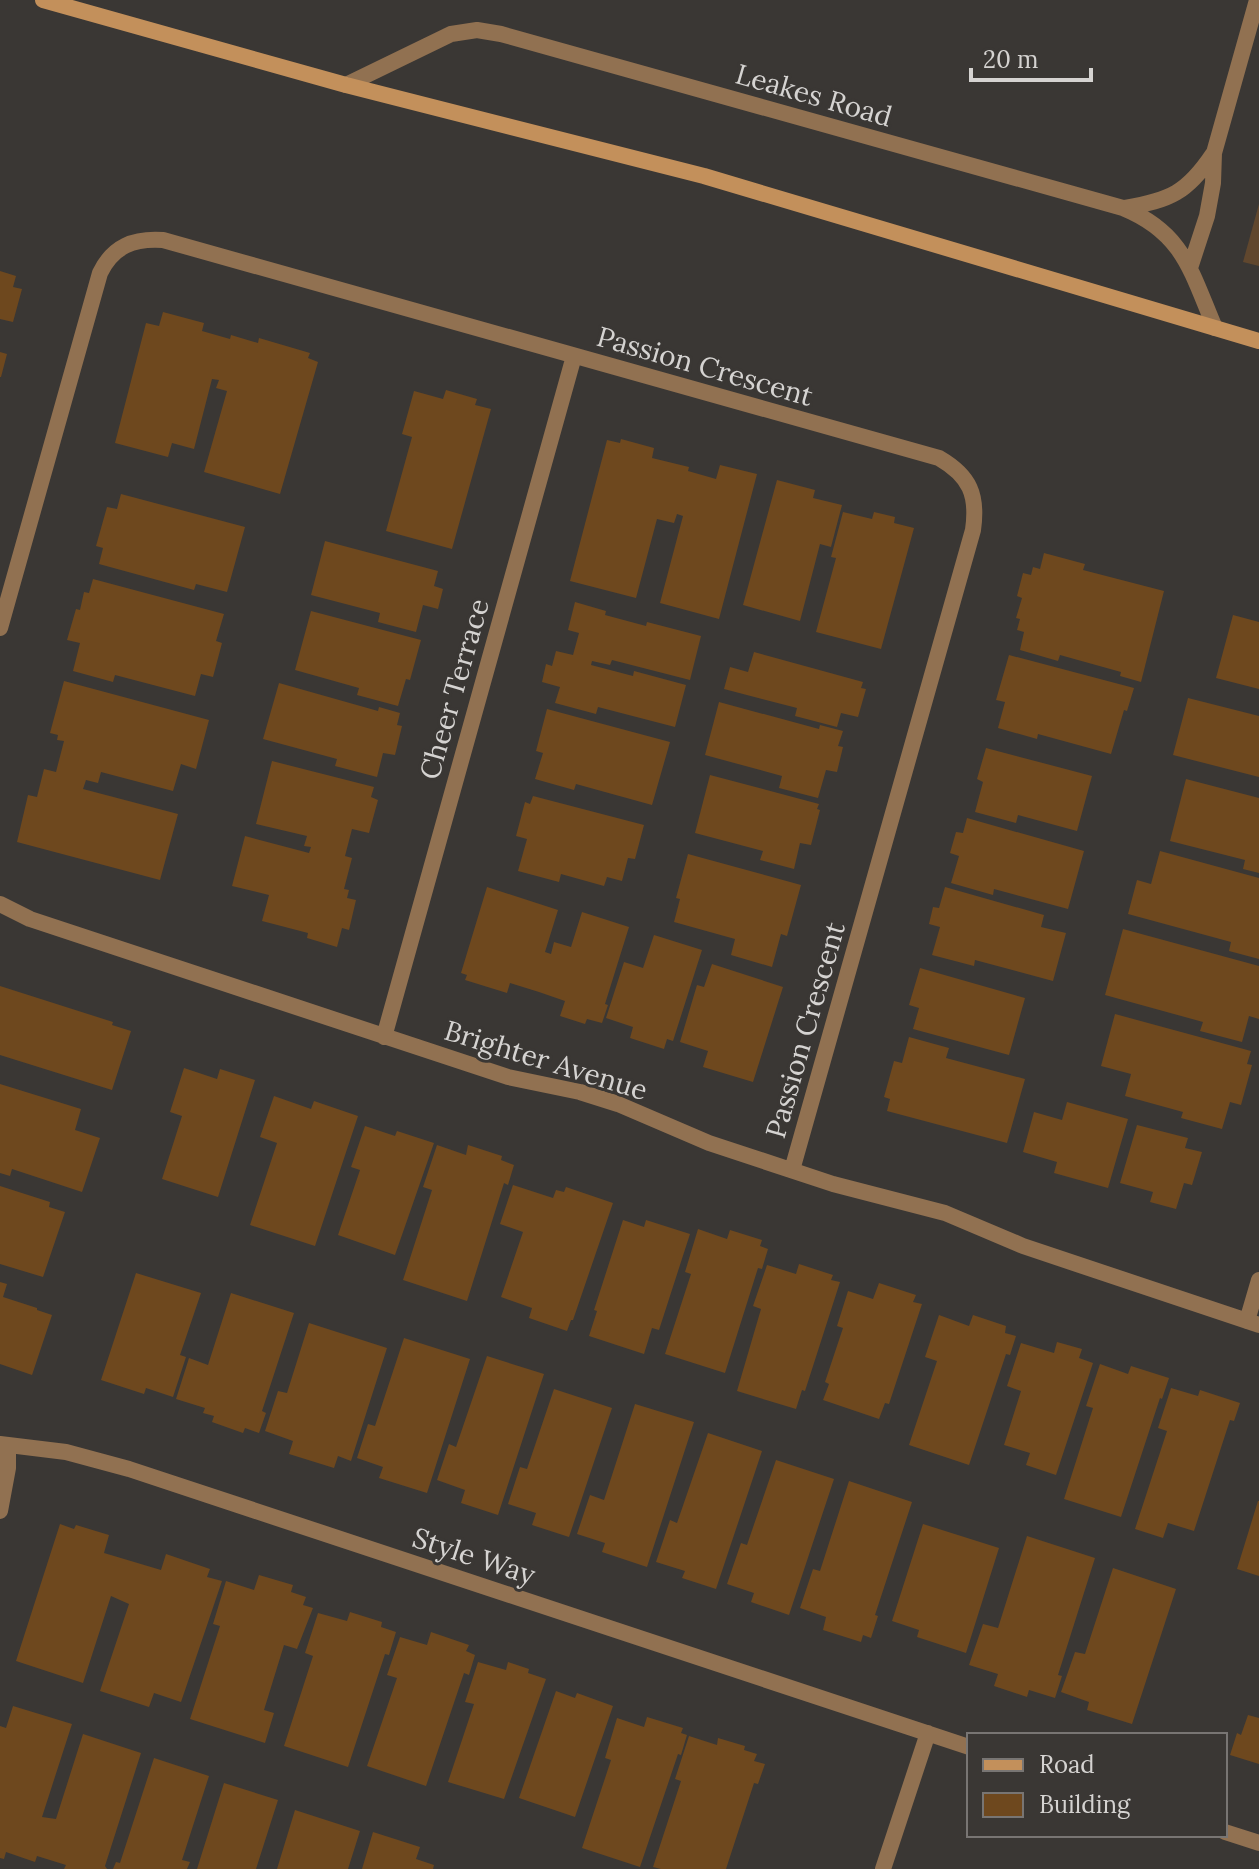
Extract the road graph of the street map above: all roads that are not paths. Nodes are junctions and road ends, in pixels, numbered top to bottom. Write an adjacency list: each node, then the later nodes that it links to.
1 (1257, 0): 5 (street)
2 (54, 2): 3 (main road)
3 (106, 8): 4 (main road)
4 (346, 85): 6 (street, Leakes Road); 8 (main road)
5 (1214, 153): 6 (street); 7 (street)
6 (1123, 208): 7 (street, Leakes Road)
7 (1190, 268): 8 (street, Leakes Road)
8 (1215, 328): 9 (main road)
9 (1259, 341)
10 (574, 356): 11 (street, Passion Crescent); 13 (street, Cheer Terrace); 14 (street, Passion Crescent)
11 (0, 628)
12 (0, 904): 13 (street, Brighter Avenue)
13 (384, 1037): 14 (street, Brighter Avenue)
14 (792, 1170): 16 (street, Brighter Avenue)
15 (1259, 1280): 16 (street)
16 (1253, 1323)
17 (4, 1444): 18 (street); 19 (street, Style Way)
18 (0, 1511)
19 (928, 1733): 20 (street, Style Way); 23 (street)
20 (967, 1746)
21 (1227, 1833): 22 (street)
22 (1259, 1843)
23 (883, 1869)

